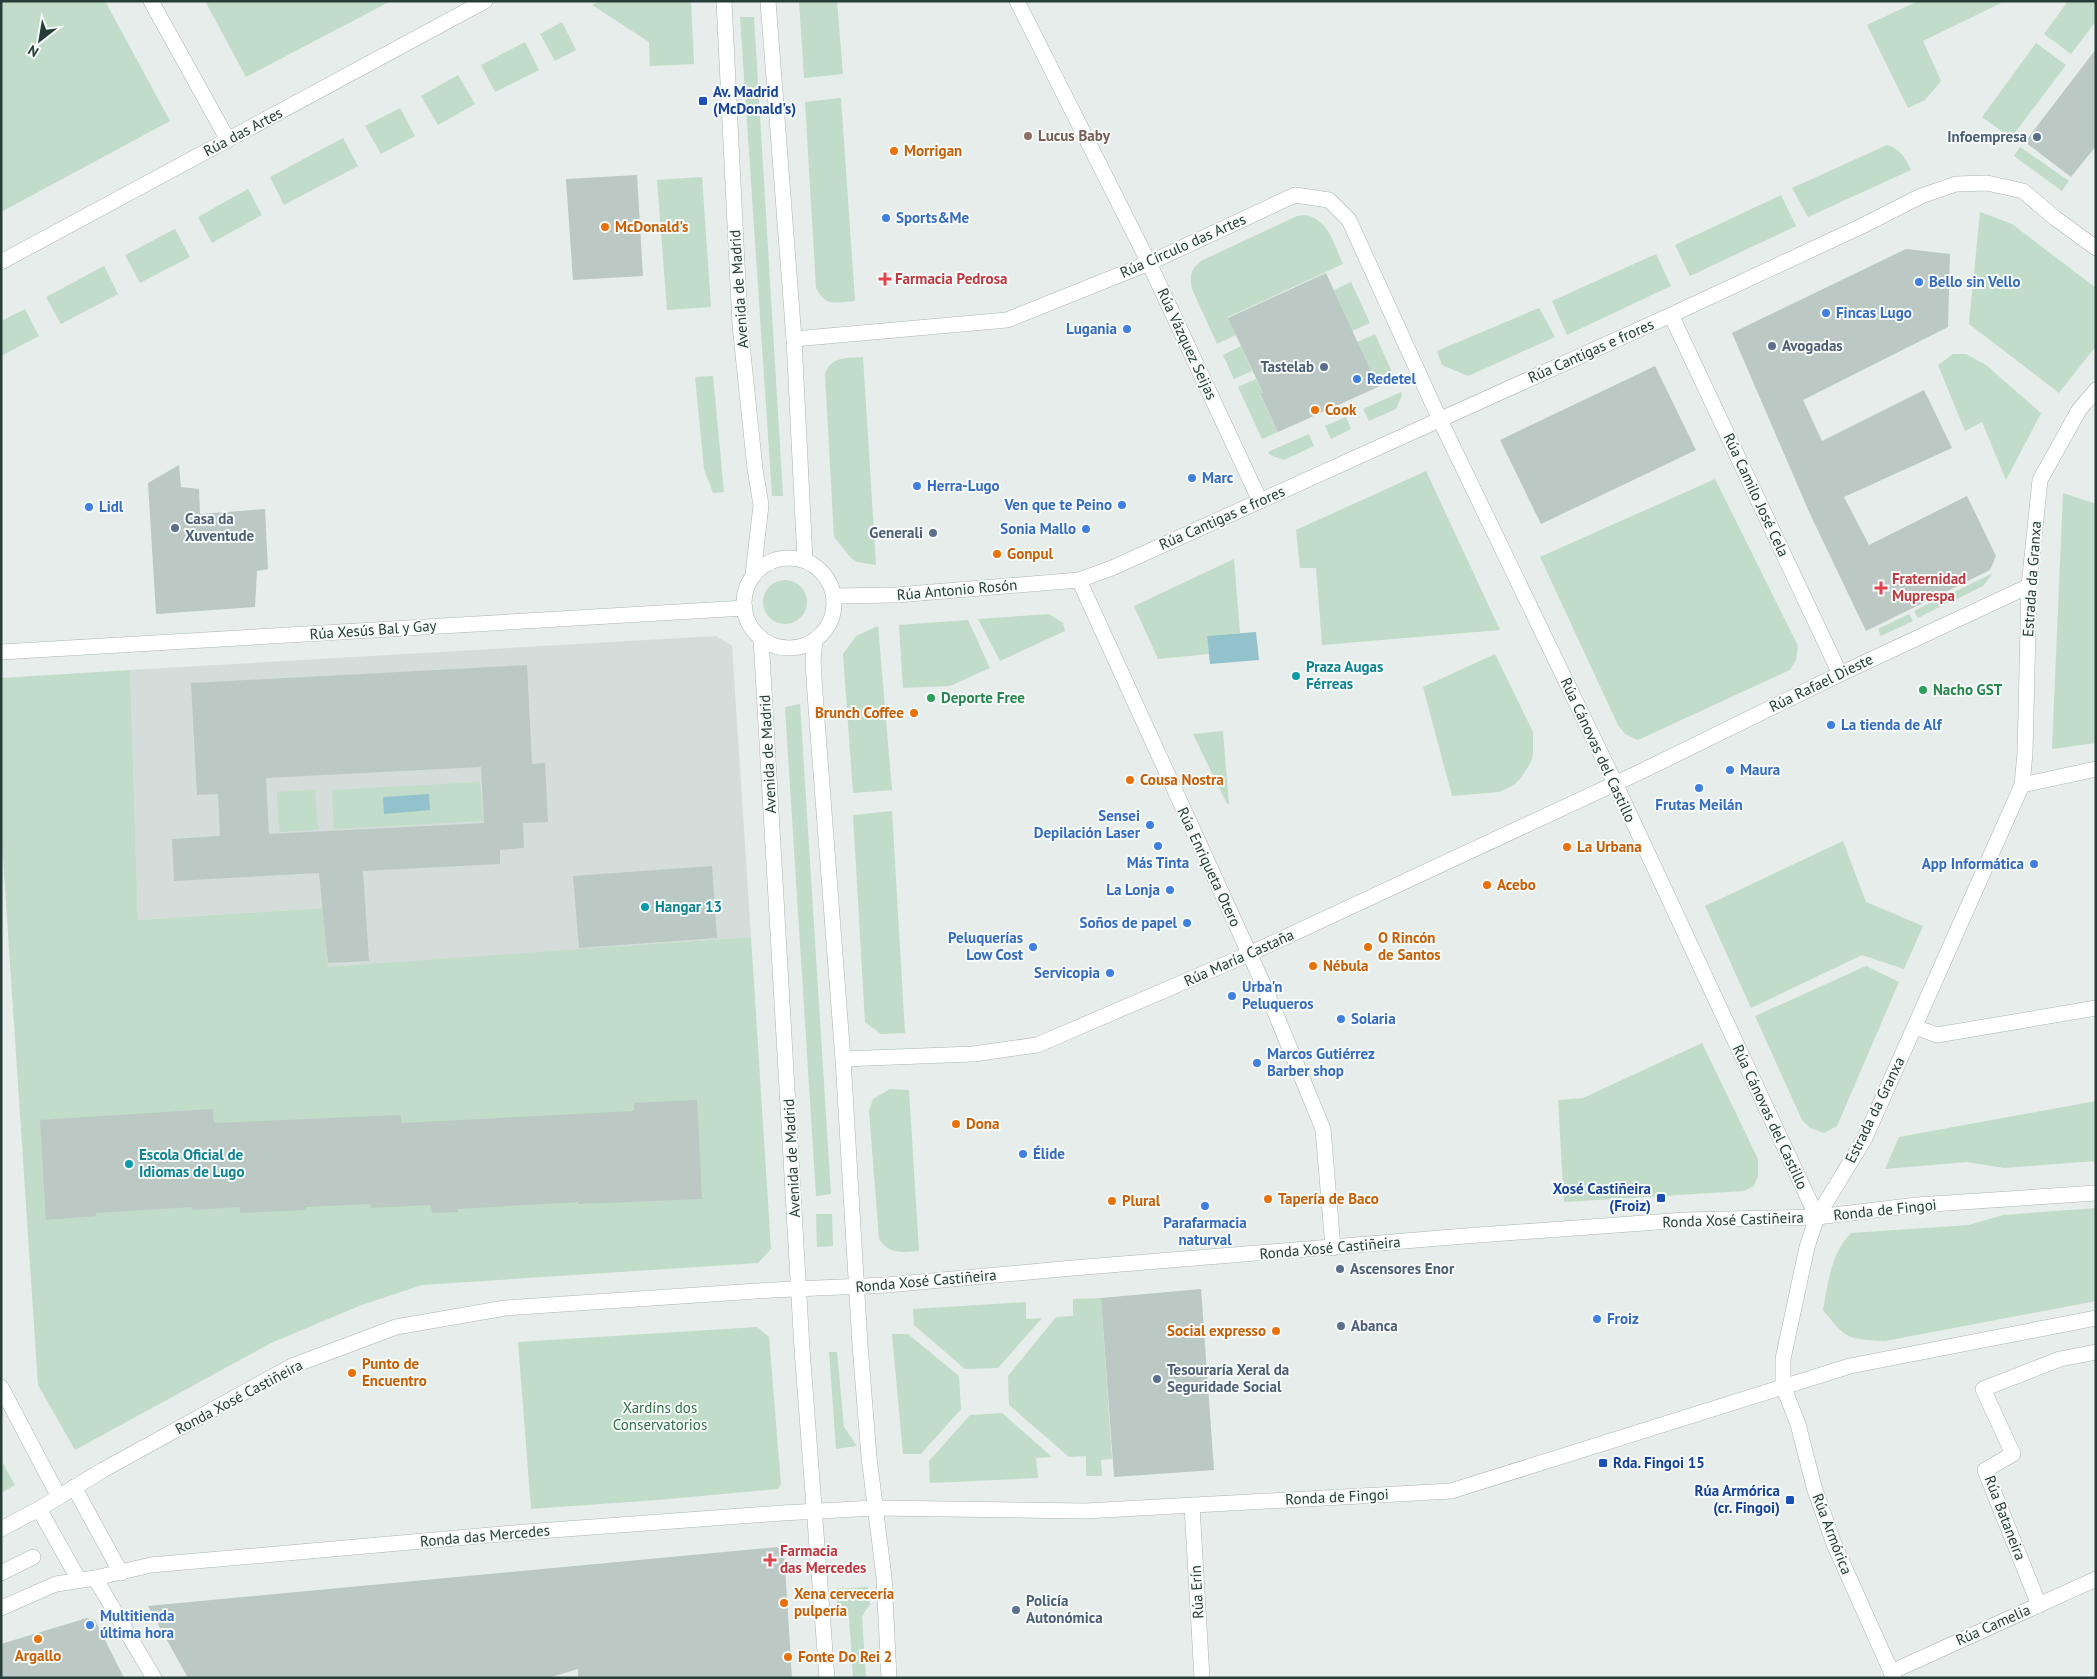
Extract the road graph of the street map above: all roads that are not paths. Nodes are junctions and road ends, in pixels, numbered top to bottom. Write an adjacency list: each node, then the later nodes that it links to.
1 (151, 1): 6 (street)
2 (485, 1): 6 (street, Rúa das Artes)
3 (724, 1): 16 (street, Avenida de Madrid)
4 (768, 1): 11 (street)
5 (1017, 1): 9 (street, Rúa Vázquez Seijas)
6 (228, 140): 8 (street, Rúa das Artes)
7 (2096, 248): 10 (street, Rúa Cantigas e frores)
8 (1, 262)
9 (1149, 263): 11 (street, Rúa Círculo das Artes); 13 (street, Rúa Círculo das Artes); 14 (street, Rúa Vázquez Seijas)
10 (1671, 315): 13 (street, Rúa Cantigas e frores); 24 (street, Rúa Camilo José Cela)
11 (794, 339): 15 (street)
12 (2096, 390): 18 (street, Estrada da Granxa)
13 (1440, 420): 14 (street, Rúa Cantigas e frores); 26 (street, Rúa Cánovas del Castillo)
14 (1260, 501): 17 (street, Rúa Cantigas e frores)
15 (804, 560): 16 (street); 19 (street)
16 (753, 575): 20 (street)
17 (1079, 580): 19 (street, Rúa Antonio Rosón); 28 (street, Rúa Enriqueta Otero)
18 (2029, 586): 24 (street, Rúa Rafael Dieste); 27 (street, Estrada da Granxa)
19 (834, 596): 22 (street)
20 (745, 608): 21 (street); 23 (street, Rúa Xesús Bal y Gay)
21 (762, 638): 22 (street); 36 (street, Avenida de Madrid)
22 (815, 640): 31 (street)
23 (1, 652)
24 (1840, 674): 26 (street, Rúa Rafael Dieste)
25 (2096, 769): 27 (street)
26 (1615, 783): 28 (street, Rúa María Castaña); 33 (street, Rúa Cánovas del Castillo)
27 (2022, 785): 30 (street, Estrada da Granxa)
28 (1249, 954): 31 (street, Rúa María Castaña); 34 (street, Rúa Enriqueta Otero)
29 (2096, 1008): 30 (street)
30 (1915, 1027): 33 (street, Estrada da Granxa)
31 (843, 1059): 35 (street)
32 (2096, 1193): 33 (street, Ronda de Fingoi)
33 (1816, 1217): 34 (street, Ronda Xosé Castiñeira); 39 (street, Ronda de Fingoi)
34 (1333, 1248): 35 (street, Ronda Xosé Castiñeira)
35 (857, 1286): 36 (street, Ronda Xosé Castiñeira); 44 (street)
36 (799, 1289): 41 (street, Ronda Xosé Castiñeira); 46 (street, Avenida de Madrid)
37 (2096, 1318): 39 (street, Ronda de Fingoi)
38 (2096, 1352): 54 (street, Rúa Bataneira)
39 (1784, 1386): 43 (street, Ronda de Fingoi); 56 (street, Rúa Armórica)
40 (1, 1387): 42 (street)
41 (74, 1488): 42 (street, Ronda Xosé Castiñeira); 50 (street)
42 (59, 1497): 45 (street, Ronda Xosé Castiñeira)
43 (1192, 1506): 44 (street, Ronda de Fingoi); 60 (street, Rúa Erín)
44 (875, 1508): 46 (street, Ronda das Mercedes); 59 (street)
45 (39, 1509): 47 (street, Ronda Xosé Castiñeira); 52 (street)
46 (815, 1512): 50 (street, Ronda das Mercedes); 58 (street, Avenida de Madrid)
47 (1, 1529)
48 (33, 1557): 49 (street)
49 (1, 1573)
50 (120, 1573): 51 (street, Ronda das Mercedes)
51 (96, 1578): 52 (street, Ronda das Mercedes); 57 (street)
52 (79, 1580): 55 (street, Ronda das Mercedes)
53 (2096, 1580): 54 (street, Rúa Camelia)
54 (2039, 1605): 56 (street, Rúa Camelia)
55 (1, 1608)
56 (1892, 1675)
57 (154, 1678)
58 (828, 1678)
59 (888, 1678)
60 (1202, 1678)

